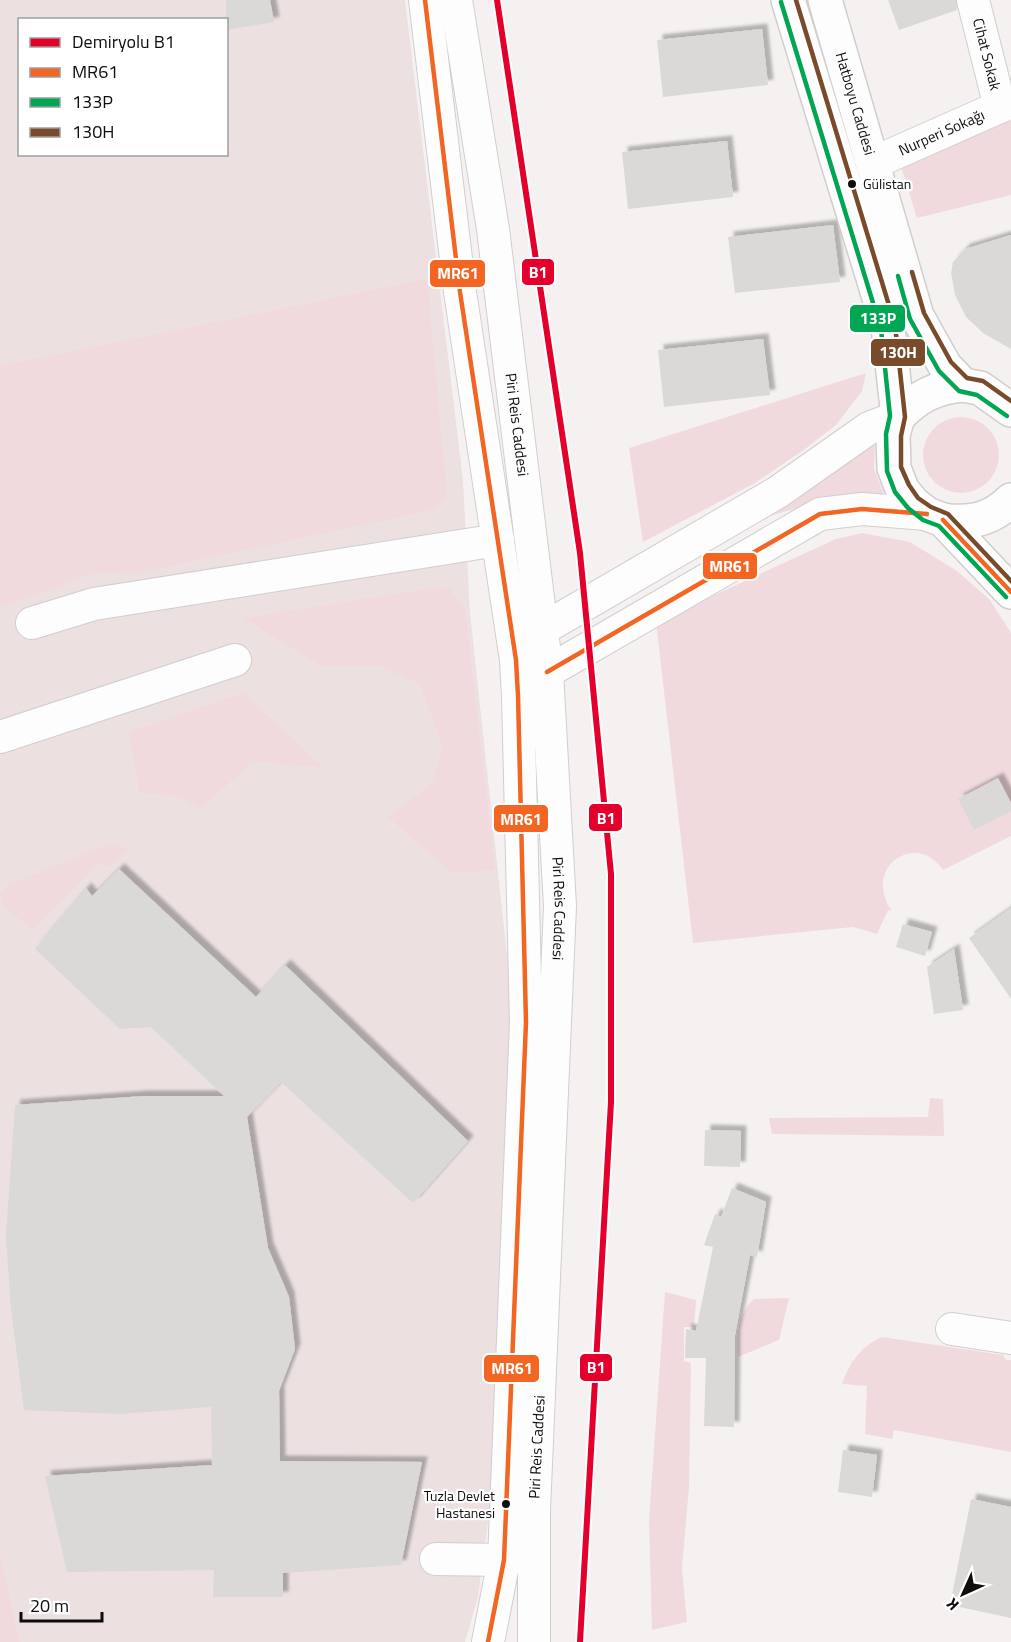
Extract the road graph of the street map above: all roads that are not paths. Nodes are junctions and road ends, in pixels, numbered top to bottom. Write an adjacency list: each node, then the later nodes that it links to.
1 (425, 0): 13 (street, Piri Reis Caddesi)
2 (456, 0): 16 (street, Piri Reis Caddesi)
3 (788, 0): 10 (main road)
4 (825, 0): 7 (main road, Hatboyu Caddesi)
5 (973, 0): 6 (street, Cihat Sokak)
6 (1005, 105): 7 (street, Nurperi Sokağı)
7 (873, 163): 8 (main road, Hatboyu Caddesi)
8 (963, 385): 9 (main road); 10 (main road)
9 (1006, 402)
10 (898, 417): 12 (main road); 16 (street)
11 (1011, 500): 12 (main road)
12 (935, 517): 14 (main road); 19 (street)
13 (498, 540): 15 (street); 18 (street, Piri Reis Caddesi)
14 (1011, 592)
15 (32, 623)
16 (542, 630): 18 (street); 19 (street, Piri Reis Caddesi)
17 (235, 660): 20 (street)
18 (516, 660): 19 (street); 24 (street, Piri Reis Caddesi)
19 (547, 672): 26 (street, Piri Reis Caddesi)
20 (0, 737)
21 (1011, 1332): 22 (street)
22 (1011, 1338)
23 (436, 1559): 24 (street)
24 (504, 1560): 25 (street, Piri Reis Caddesi)
25 (488, 1642)
26 (534, 1642)

